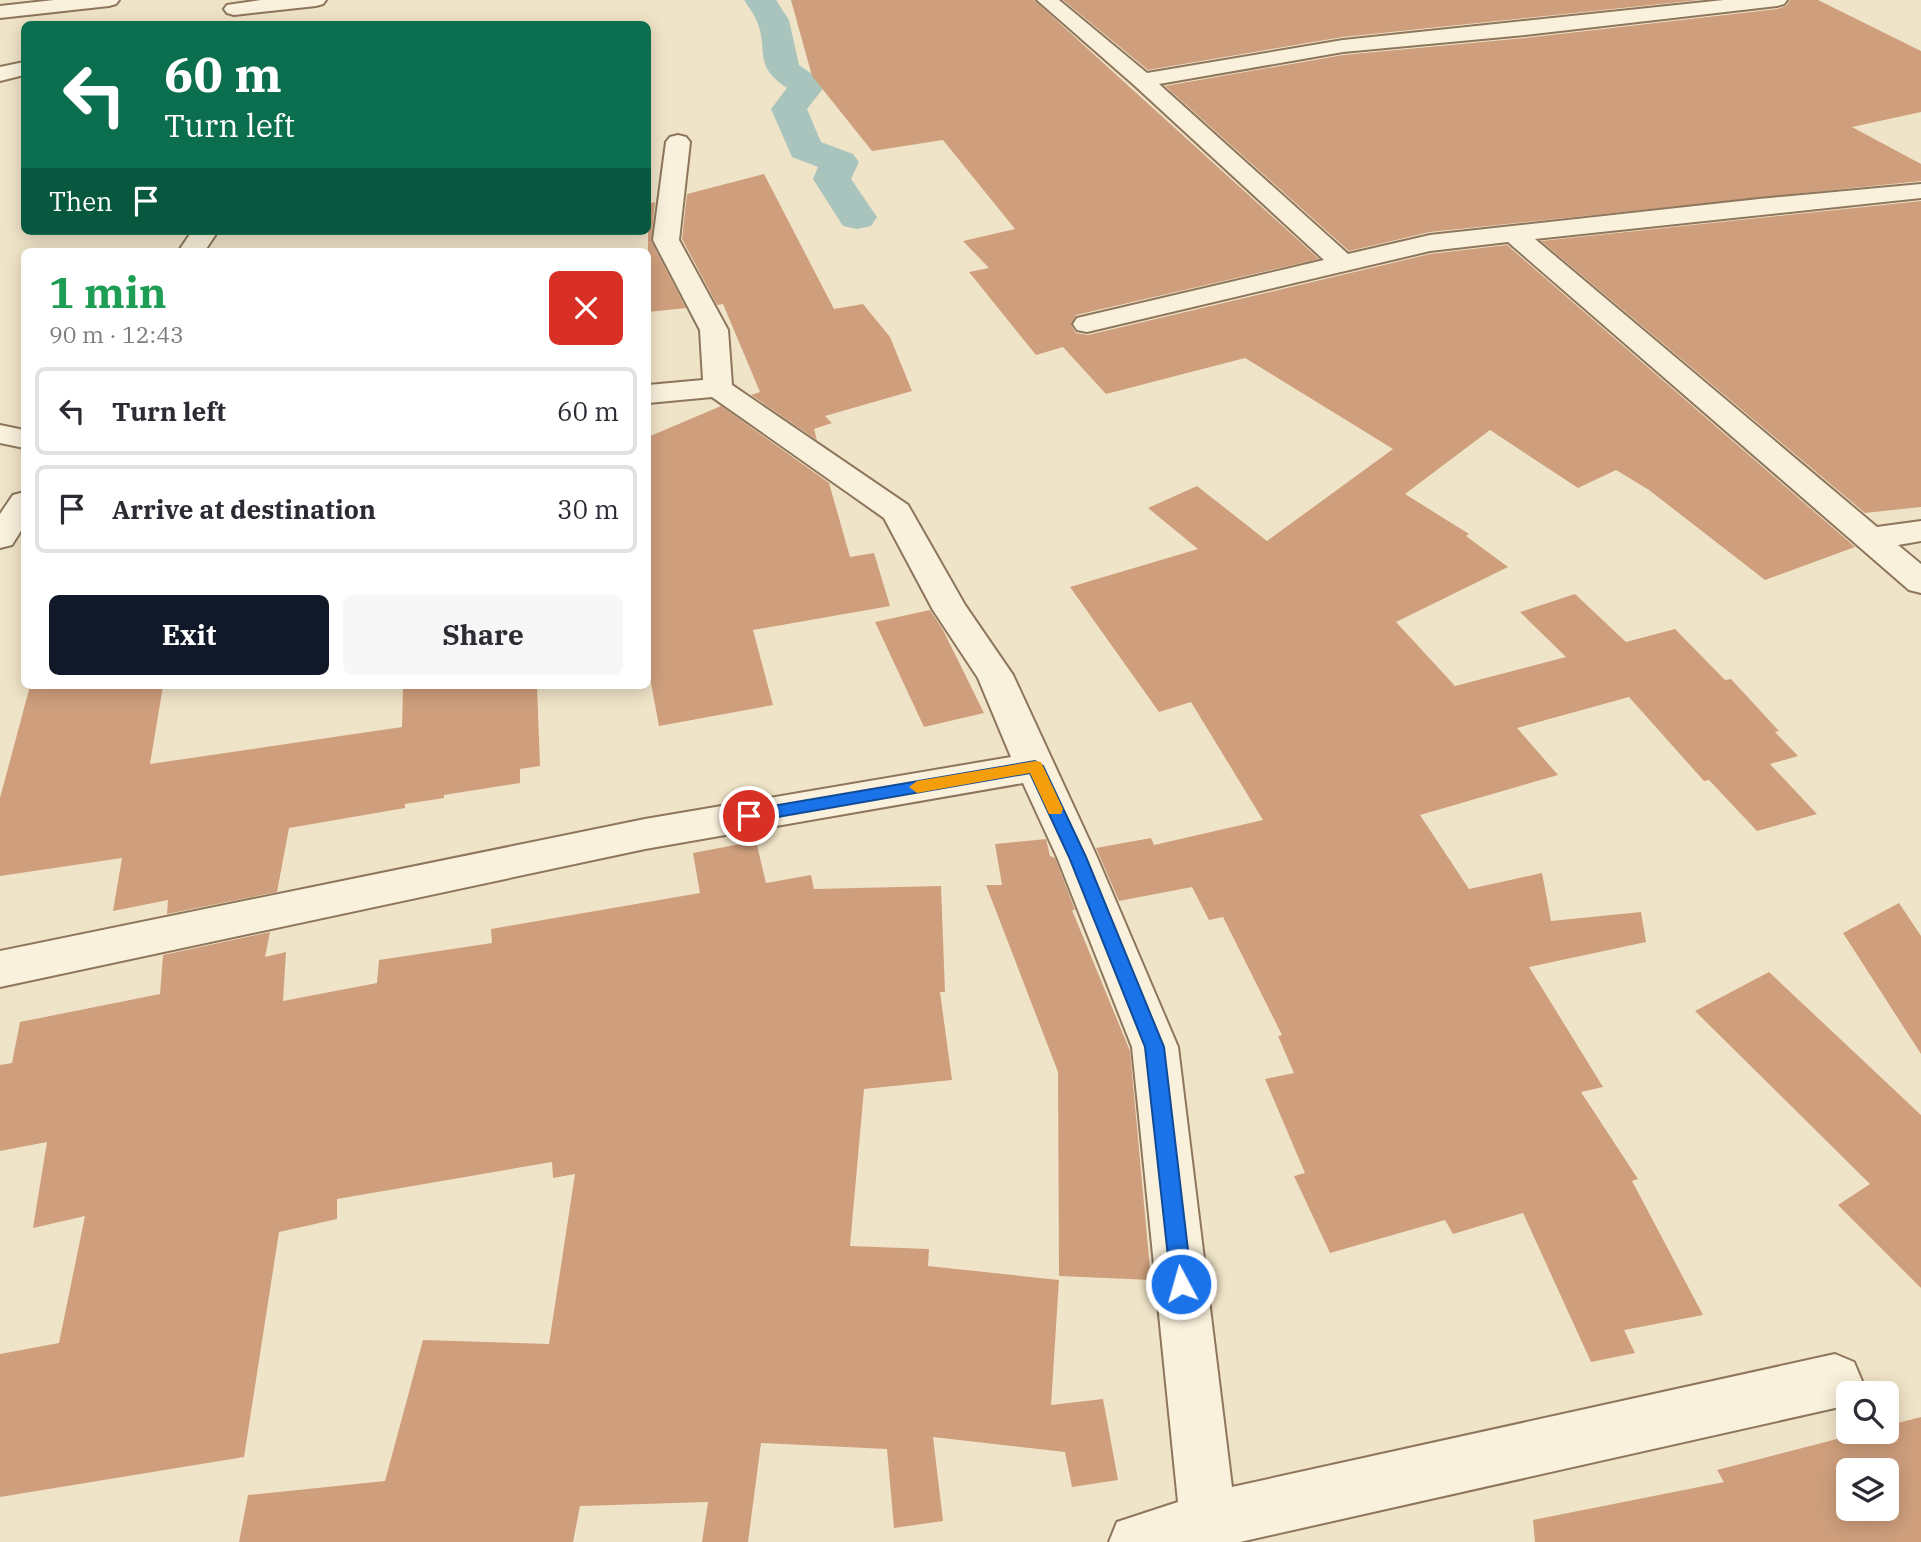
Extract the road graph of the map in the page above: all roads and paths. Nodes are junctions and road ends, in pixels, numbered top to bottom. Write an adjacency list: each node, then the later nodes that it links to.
1 (109, 0): 6 (street)
2 (316, 0): 5 (street)
3 (1047, 0): 9 (street)
4 (1777, 0): 9 (street)
5 (233, 11)
6 (0, 12)
7 (21, 70): 8 (street)
8 (0, 74)
9 (1142, 80): 13 (street)
10 (678, 142): 15 (street)
11 (1921, 191): 12 (street)
12 (1514, 234): 13 (street); 22 (street)
13 (1343, 264): 14 (street)
14 (1087, 324)
15 (718, 387): 16 (street); 24 (street)
16 (651, 394)
17 (0, 433): 18 (street)
18 (21, 438)
19 (21, 506): 21 (street)
20 (1921, 531): 22 (street)
21 (0, 538)
22 (1870, 538): 23 (street)
23 (1921, 582)
24 (1035, 766): 25 (street); 27 (street)
25 (0, 969)
26 (1835, 1381): 27 (street)
27 (1208, 1521): 28 (street)
28 (1137, 1542)

